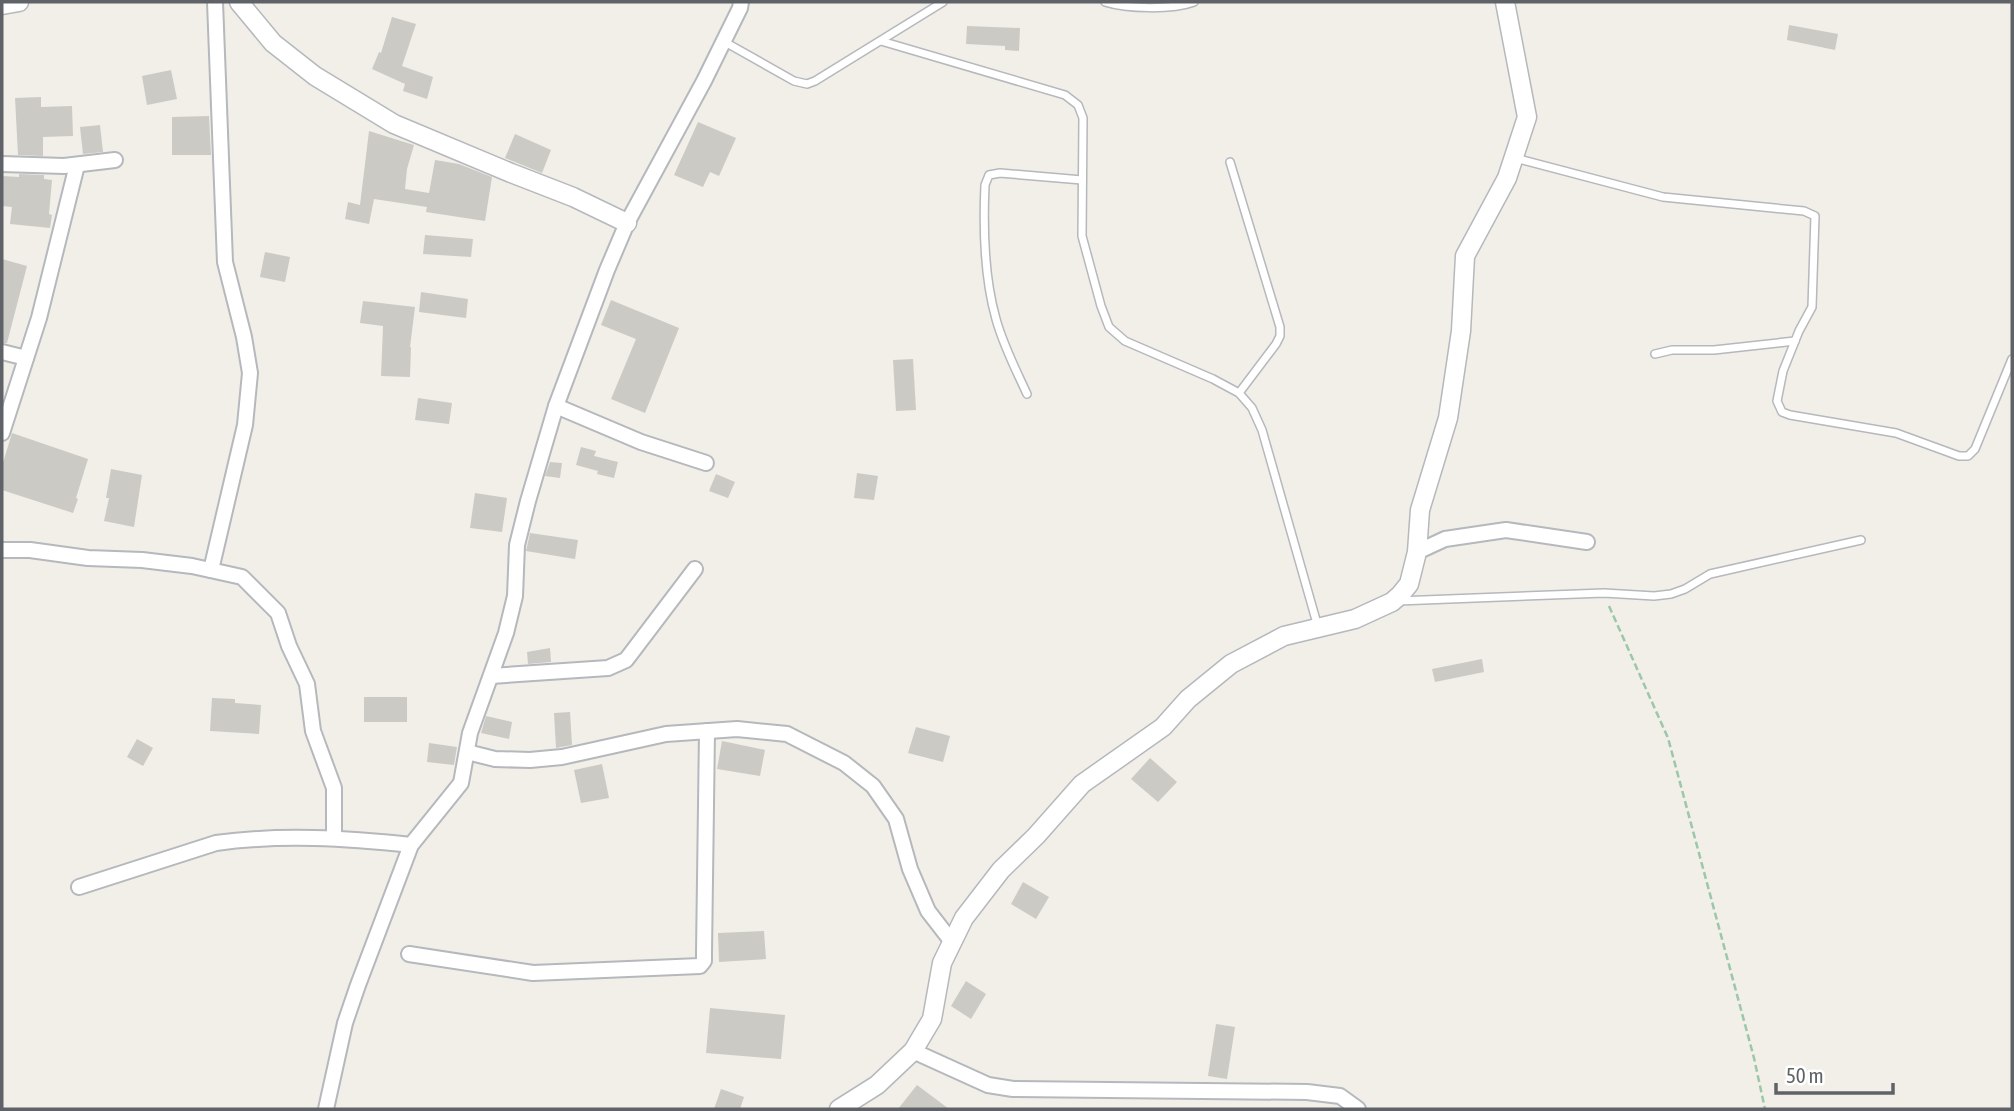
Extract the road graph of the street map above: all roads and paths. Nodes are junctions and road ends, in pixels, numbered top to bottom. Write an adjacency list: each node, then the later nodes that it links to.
1 (19, 2): 9 (street)
2 (215, 2): 34 (street)
3 (241, 2): 18 (street)
4 (741, 2): 10 (street)
5 (943, 2): 11 (lane)
6 (1105, 2): 7 (lane)
7 (1194, 2)
8 (1505, 2): 12 (street)
9 (2, 5)
10 (723, 41): 11 (lane); 18 (street)
11 (881, 41): 17 (lane)
12 (1514, 157): 19 (lane); 32 (street)
13 (115, 160): 16 (street)
14 (1230, 162): 24 (lane)
15 (2, 164): 16 (street)
16 (77, 165): 22 (street)
17 (1082, 180): 24 (lane); 25 (lane)
18 (626, 223): 26 (street)
19 (1795, 341): 21 (lane); 23 (lane)
20 (2, 352): 22 (street)
21 (1655, 354)
22 (26, 358): 27 (street)
23 (2012, 359)
24 (1239, 393): 37 (lane)
25 (1027, 394)
26 (556, 406): 28 (street); 38 (street)
27 (2, 433)
28 (706, 463)
29 (1861, 540): 35 (lane)
30 (1587, 542): 32 (street)
31 (2, 550): 34 (street)
32 (1417, 552): 36 (street)
33 (695, 569): 38 (street)
34 (211, 570): 41 (street)
35 (1604, 593): 36 (lane); 50 (path)
36 (1392, 602): 37 (street)
37 (1318, 627): 44 (street)
38 (491, 676): 40 (street)
39 (707, 732): 40 (street); 44 (street); 45 (street)
40 (467, 752): 42 (street)
41 (334, 838): 42 (street); 43 (street)
42 (411, 845): 47 (street)
43 (79, 887)
44 (952, 942): 46 (street)
45 (409, 954)
46 (913, 1051): 48 (street); 49 (street)
47 (326, 1109)
48 (839, 1109)
49 (1358, 1109)
50 (1765, 1109)

